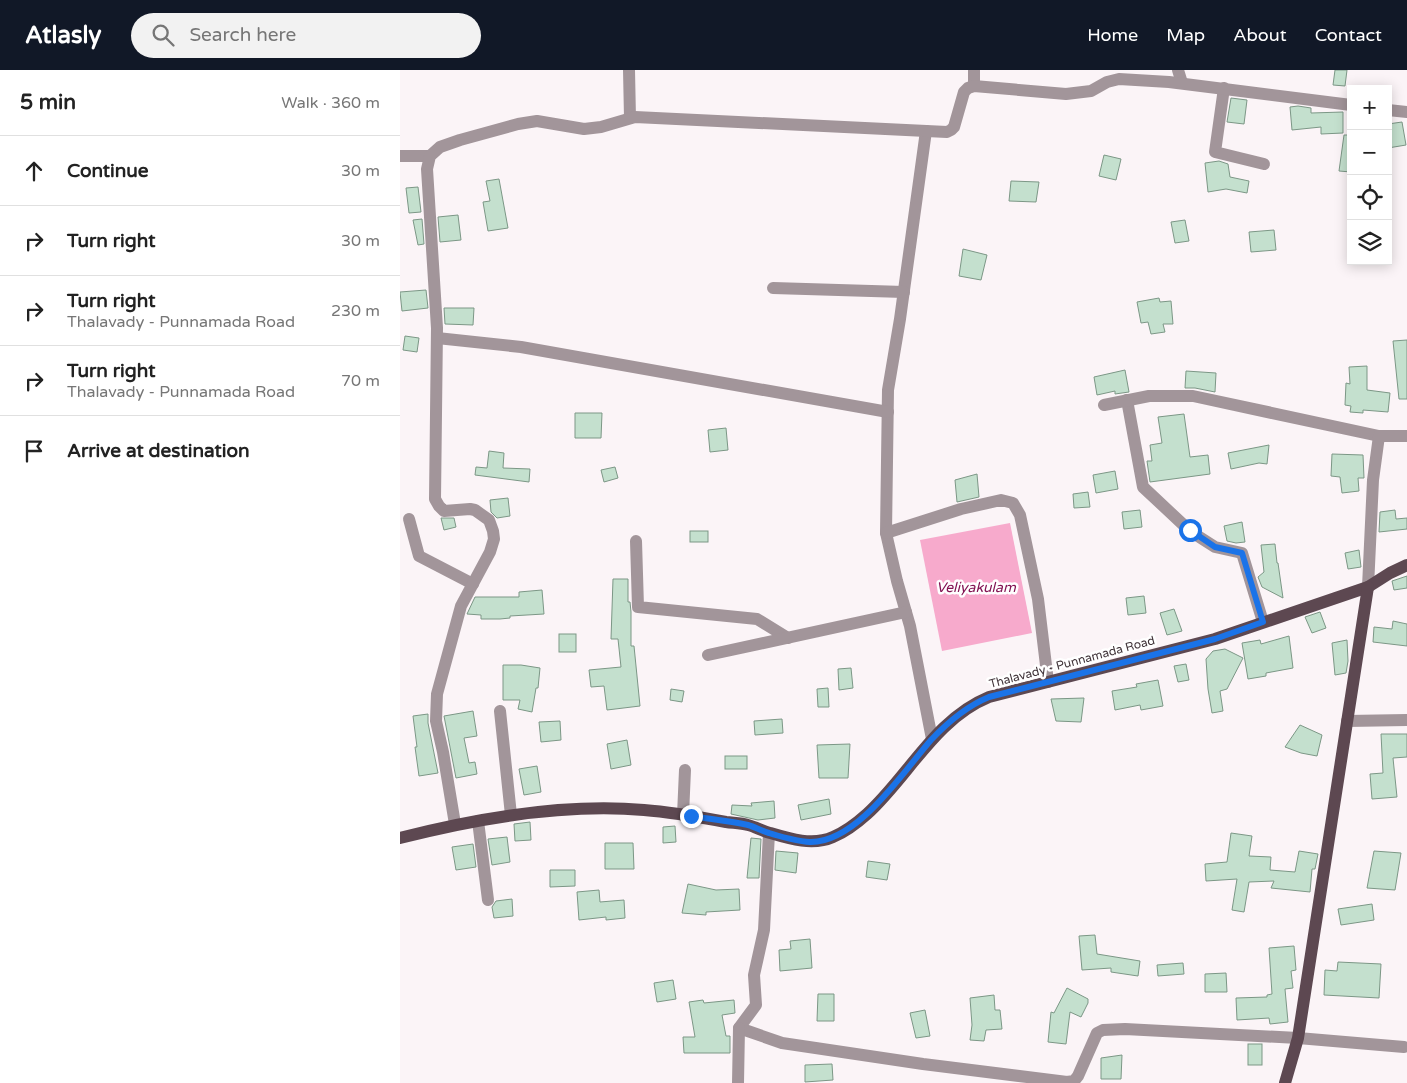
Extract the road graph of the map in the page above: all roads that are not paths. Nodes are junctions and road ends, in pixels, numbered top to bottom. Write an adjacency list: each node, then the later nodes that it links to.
1 (629, 70): 10 (street)
2 (974, 70): 5 (street)
3 (1178, 70): 4 (street)
4 (1182, 83): 5 (street); 6 (street)
5 (974, 86): 11 (street)
6 (1224, 88): 7 (street); 14 (street)
7 (1347, 104)
8 (1392, 110): 9 (street)
9 (1407, 112)
10 (630, 118): 11 (street); 13 (street)
11 (926, 131): 16 (street)
12 (400, 156): 13 (street)
13 (430, 156): 17 (street)
14 (1264, 164)
15 (773, 288): 16 (street)
16 (904, 292): 20 (street)
17 (436, 338): 20 (street); 27 (street)
18 (1127, 400): 19 (street); 21 (street); 30 (street)
19 (1104, 405)
20 (888, 412): 24 (street)
21 (1378, 436): 22 (street); 28 (street)
22 (1407, 436)
23 (409, 519): 27 (street)
24 (886, 534): 29 (street); 33 (street)
25 (636, 541): 31 (street)
26 (1407, 565): 28 (main road, Thalavady - Punnamada Road)
27 (473, 584): 42 (street)
28 (1368, 587): 30 (main road, Thalavady - Punnamada Road); 36 (main road)
29 (906, 612): 31 (street); 37 (street)
30 (1263, 622): 33 (main road, Thalavady - Punnamada Road)
31 (788, 638): 32 (street)
32 (708, 655)
33 (1048, 682): 37 (main road, Thalavady - Punnamada Road)
34 (500, 711): 39 (street)
35 (1407, 720): 36 (street)
36 (1347, 721): 47 (main road)
37 (932, 739): 43 (main road, Thalavady - Punnamada Road)
38 (685, 770): 40 (street)
39 (511, 815): 40 (main road, Thalavady - Punnamada Road); 41 (main road, Thalavady - Punnamada Road)
40 (683, 815): 43 (main road, Thalavady - Punnamada Road)
41 (478, 821): 42 (main road, Thalavady - Punnamada Road); 45 (street)
42 (455, 824): 44 (main road, Thalavady - Punnamada Road)
43 (769, 833): 46 (street)
44 (400, 838)
45 (488, 900)
46 (739, 1028): 47 (street); 49 (street)
47 (1298, 1038): 48 (street); 50 (main road)
48 (1404, 1047)
49 (738, 1083)
50 (1285, 1083)

